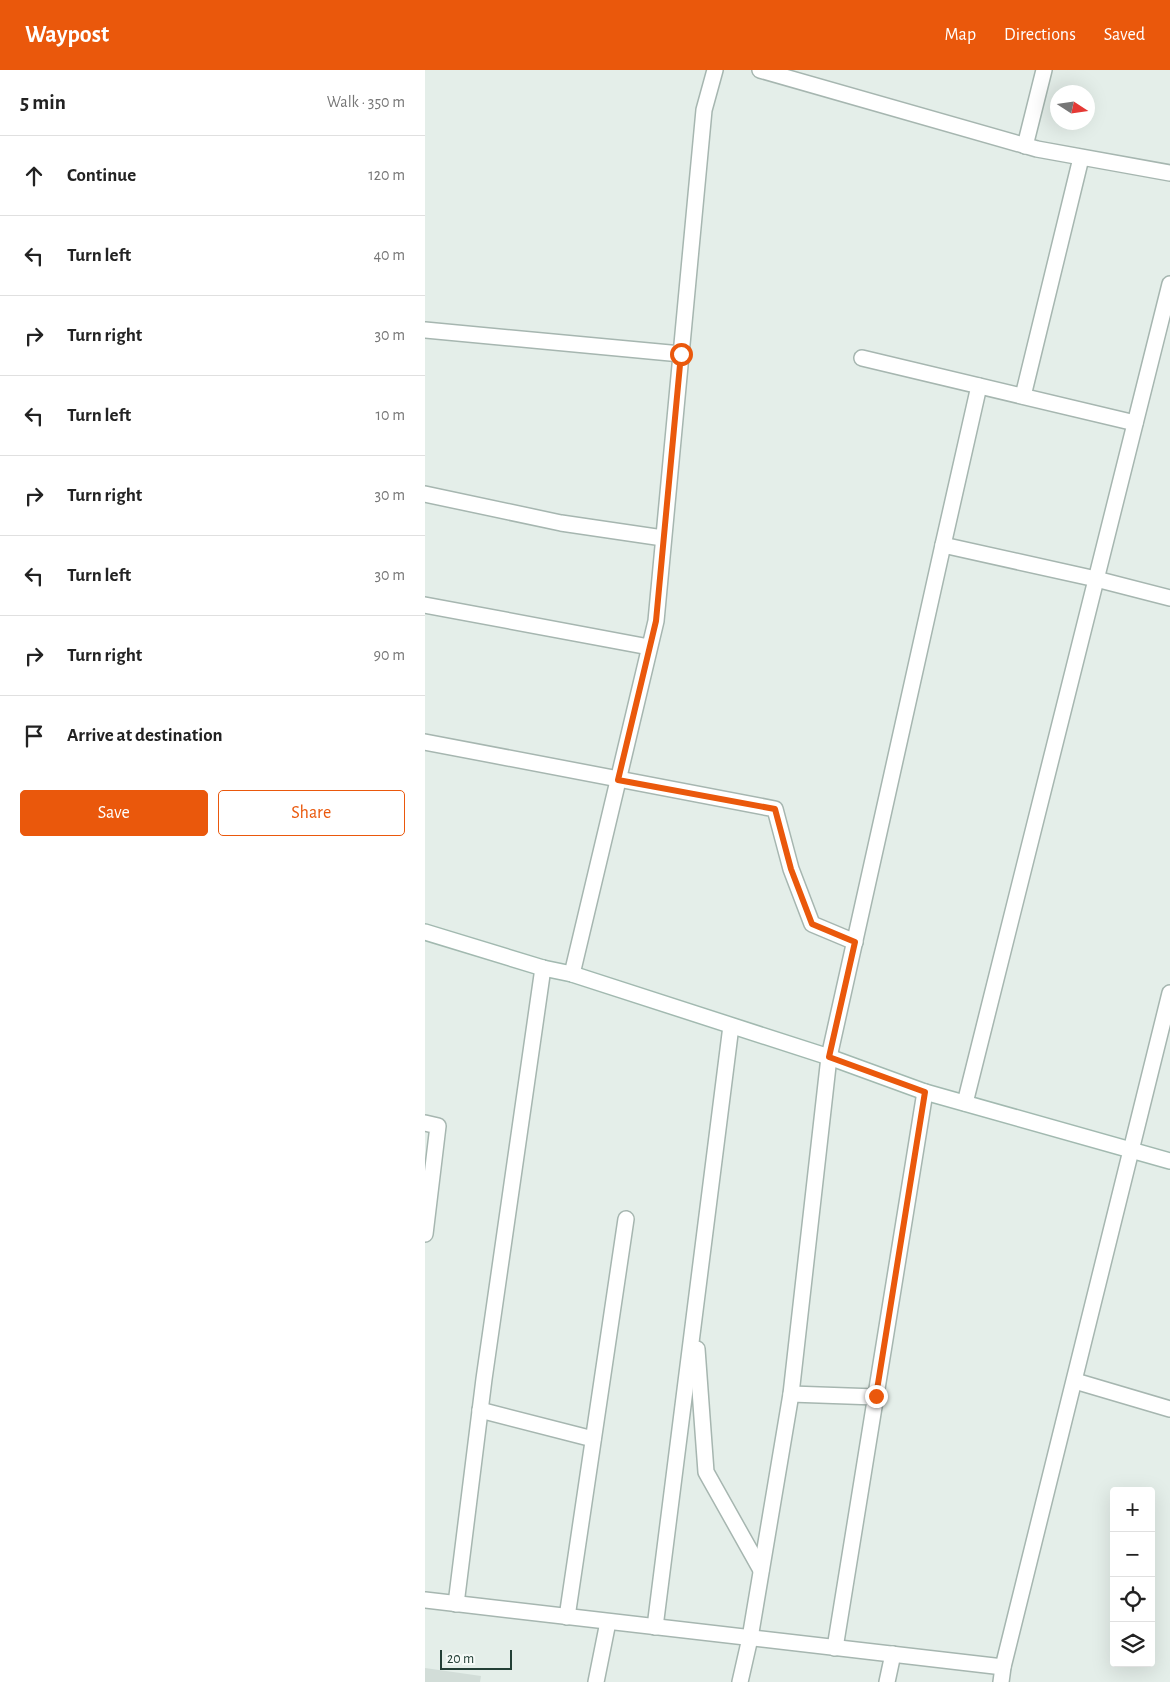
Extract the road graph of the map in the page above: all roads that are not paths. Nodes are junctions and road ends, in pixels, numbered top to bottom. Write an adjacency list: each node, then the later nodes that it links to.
1 (715, 70): 9 (street)
2 (760, 70): 4 (street)
3 (1043, 70): 4 (street)
4 (1025, 146): 5 (street)
5 (1081, 158): 6 (street); 12 (street)
6 (1170, 173)
7 (1170, 284): 13 (street)
8 (425, 330): 9 (street)
9 (681, 354): 15 (street)
10 (862, 358): 11 (street)
11 (979, 386): 12 (street); 16 (street)
12 (1023, 396): 13 (street)
13 (1135, 423): 17 (street)
14 (425, 494): 15 (street)
15 (663, 538): 20 (street)
16 (943, 546): 17 (street); 24 (street)
17 (1096, 579): 18 (street); 31 (street)
18 (1170, 598)
19 (425, 606): 20 (street)
20 (649, 646): 22 (street)
21 (425, 742): 22 (street)
22 (618, 780): 24 (street); 26 (street)
23 (425, 932): 25 (street)
24 (855, 942): 29 (street)
25 (543, 968): 26 (street); 42 (street)
26 (572, 974): 28 (street)
27 (1170, 993): 33 (street)
28 (731, 1026): 29 (street); 37 (street)
29 (829, 1057): 30 (street); 39 (street)
30 (925, 1092): 31 (street); 40 (street)
31 (965, 1103): 33 (street)
32 (425, 1123): 36 (street)
33 (1131, 1149): 34 (street); 38 (street)
34 (1170, 1161)
35 (625, 1219): 43 (street)
36 (425, 1234)
37 (695, 1315): 44 (street); 49 (street)
38 (1075, 1381): 41 (street); 53 (street)
39 (791, 1394): 40 (street); 44 (street)
40 (876, 1396): 51 (street)
41 (1170, 1408)
42 (480, 1410): 43 (street); 46 (street)
43 (593, 1438): 47 (street)
44 (761, 1570): 50 (street)
45 (425, 1600): 46 (street)
46 (456, 1604): 47 (street)
47 (567, 1617): 48 (street)
48 (608, 1622): 49 (street); 54 (street)
49 (655, 1627): 50 (street)
50 (750, 1638): 51 (street); 55 (street)
51 (835, 1648): 52 (street)
52 (893, 1654): 53 (street); 56 (street)
53 (1003, 1667): 57 (street)
54 (596, 1682)
55 (740, 1682)
56 (887, 1682)
57 (1001, 1682)

